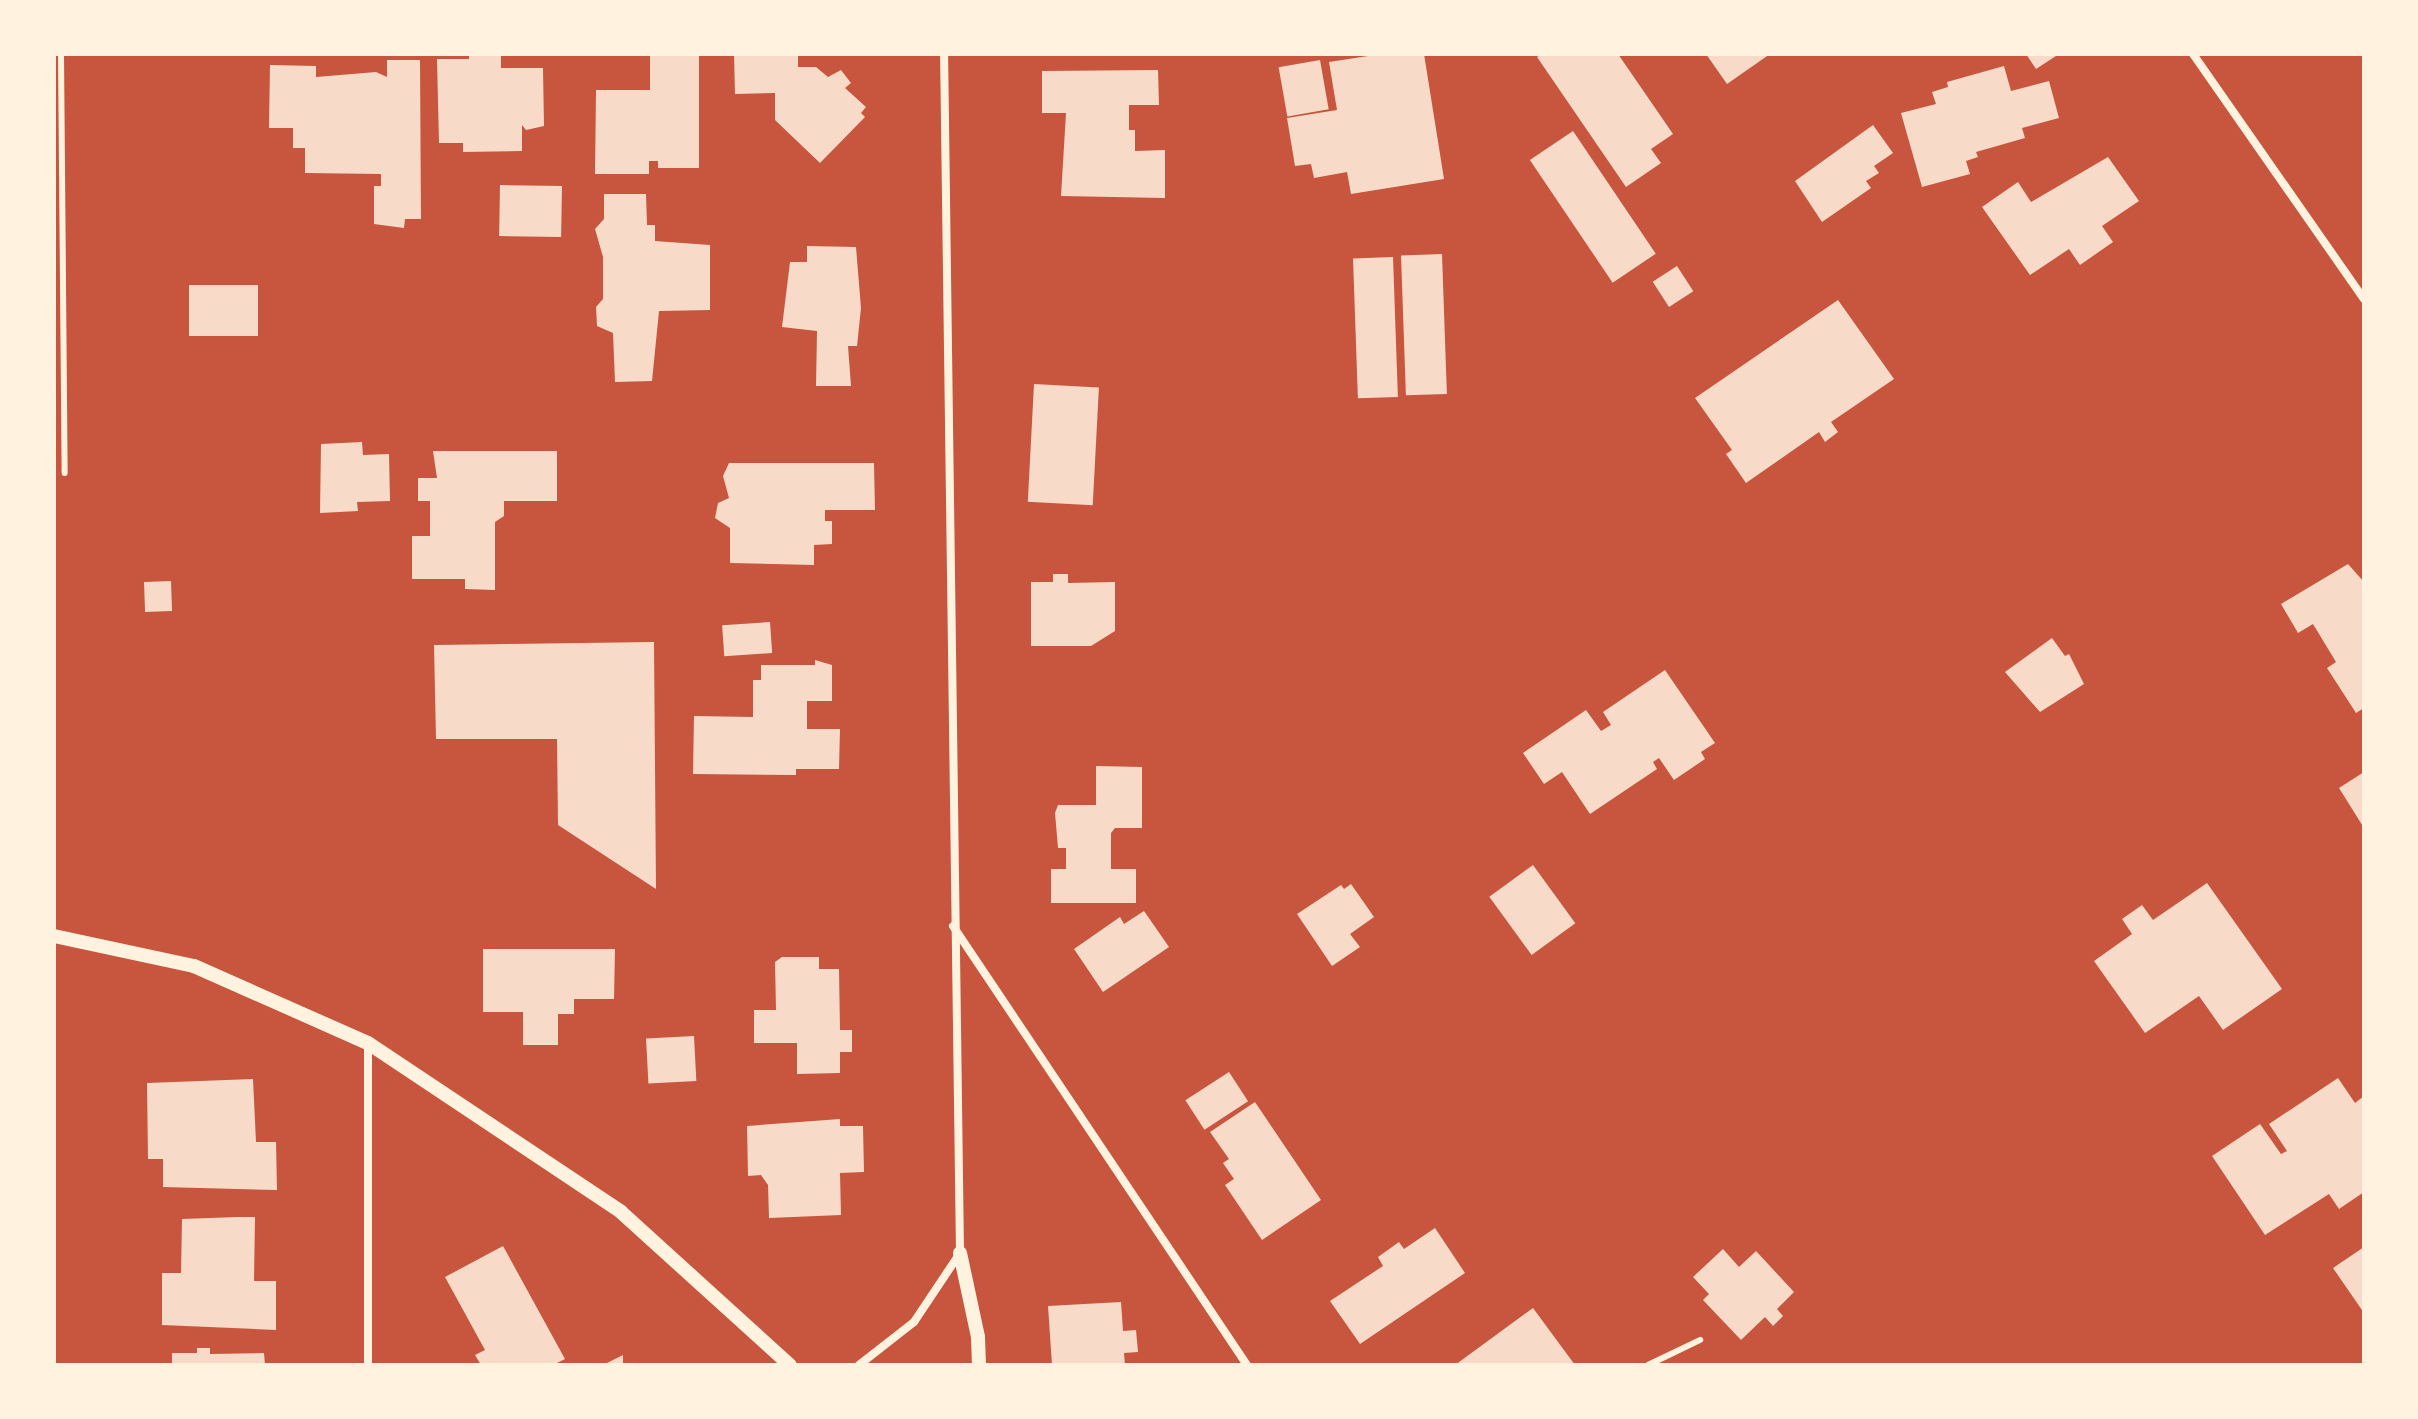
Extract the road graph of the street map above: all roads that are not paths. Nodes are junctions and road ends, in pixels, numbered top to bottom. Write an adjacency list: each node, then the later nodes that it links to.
1 (61, 54): 5 (lane)
2 (944, 54): 6 (street)
3 (2193, 54): 4 (street)
4 (2364, 299)
5 (65, 473)
6 (952, 925): 9 (street); 15 (street)
7 (54, 936): 8 (street)
8 (368, 1043): 11 (street); 12 (street)
9 (960, 1253): 13 (street); 14 (street)
10 (1700, 1340): 16 (lane)
11 (368, 1365)
12 (790, 1365)
13 (859, 1365)
14 (979, 1365)
15 (1247, 1365)
16 (1648, 1365)

